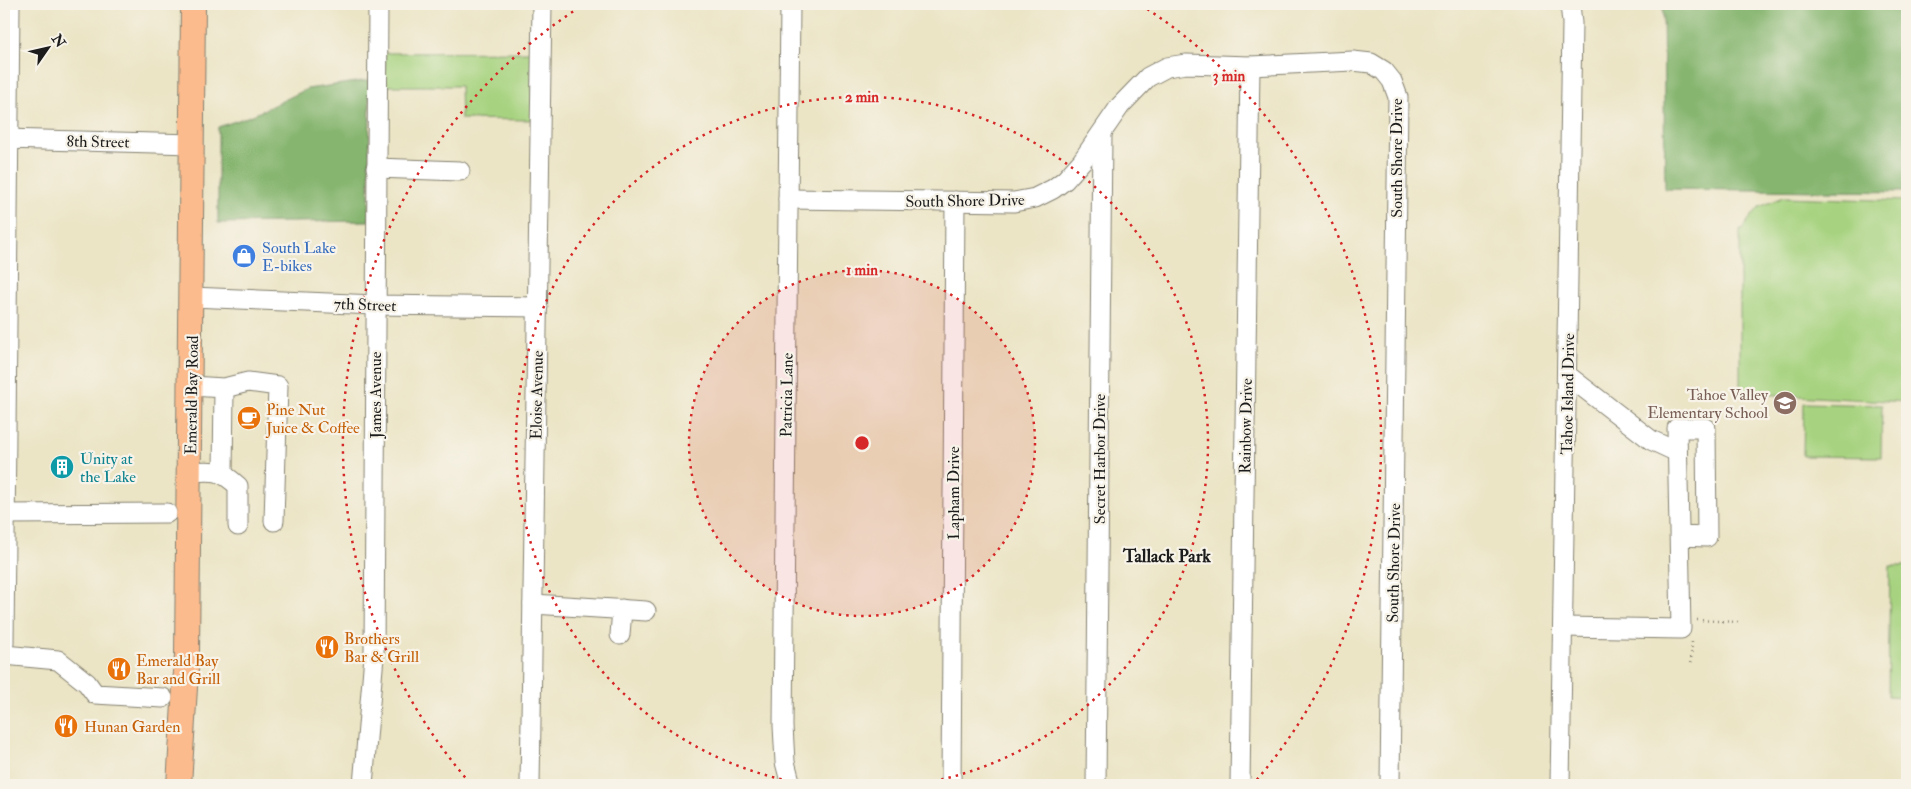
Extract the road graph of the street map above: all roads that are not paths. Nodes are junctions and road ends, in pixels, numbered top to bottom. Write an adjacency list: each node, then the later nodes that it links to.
1 (10, 4): 9 (street)
2 (194, 4): 10 (main road, Emerald Bay Road)
3 (378, 4): 11 (street, James Avenue)
4 (542, 4): 17 (street, Eloise Avenue)
5 (790, 4): 13 (street, Patricia Lane)
6 (1570, 4): 18 (street, Tahoe Island Drive)
7 (1250, 66): 8 (street, South Shore Drive); 43 (street, Rainbow Drive); 44 (street, South Shore Drive)
8 (1102, 133): 14 (street, South Shore Drive); 42 (street, Secret Harbor Drive)
9 (6, 139): 10 (street, 8th Street); 25 (street)
10 (193, 144): 15 (main road, Emerald Bay Road)
11 (376, 168): 12 (street); 16 (street, James Avenue)
12 (460, 171)
13 (788, 199): 14 (street, South Shore Drive); 40 (street, Patricia Lane)
14 (955, 202): 41 (street, Lapham Drive)
15 (192, 297): 16 (street, 7th Street); 19 (main road, Emerald Bay Road)
16 (375, 305): 17 (street, 7th Street); 38 (street, James Avenue)
17 (538, 307): 29 (street, Eloise Avenue)
18 (1567, 375): 21 (street); 32 (street, Tahoe Island Drive)
19 (191, 386): 20 (street); 22 (main road, Emerald Bay Road)
20 (224, 388): 23 (street); 26 (street)
21 (1677, 452): 28 (street); 28 (street)
22 (190, 472): 23 (street); 37 (main road, Emerald Bay Road)
23 (223, 473): 27 (street)
24 (167, 513): 25 (street)
25 (5, 514): 34 (street)
26 (274, 522)
27 (238, 526)
28 (1679, 536): 32 (street)
29 (533, 604): 30 (street); 39 (street, Eloise Avenue)
30 (622, 609): 31 (street); 33 (street)
31 (646, 611)
32 (1563, 627): 45 (street, Tahoe Island Drive)
33 (620, 635)
34 (4, 644)
35 (4, 655): 36 (street)
36 (163, 698)
37 (179, 785)
38 (363, 785)
39 (530, 785)
40 (791, 785)
41 (951, 785)
42 (1096, 785)
43 (1240, 785)
44 (1390, 785)
45 (1560, 785)

